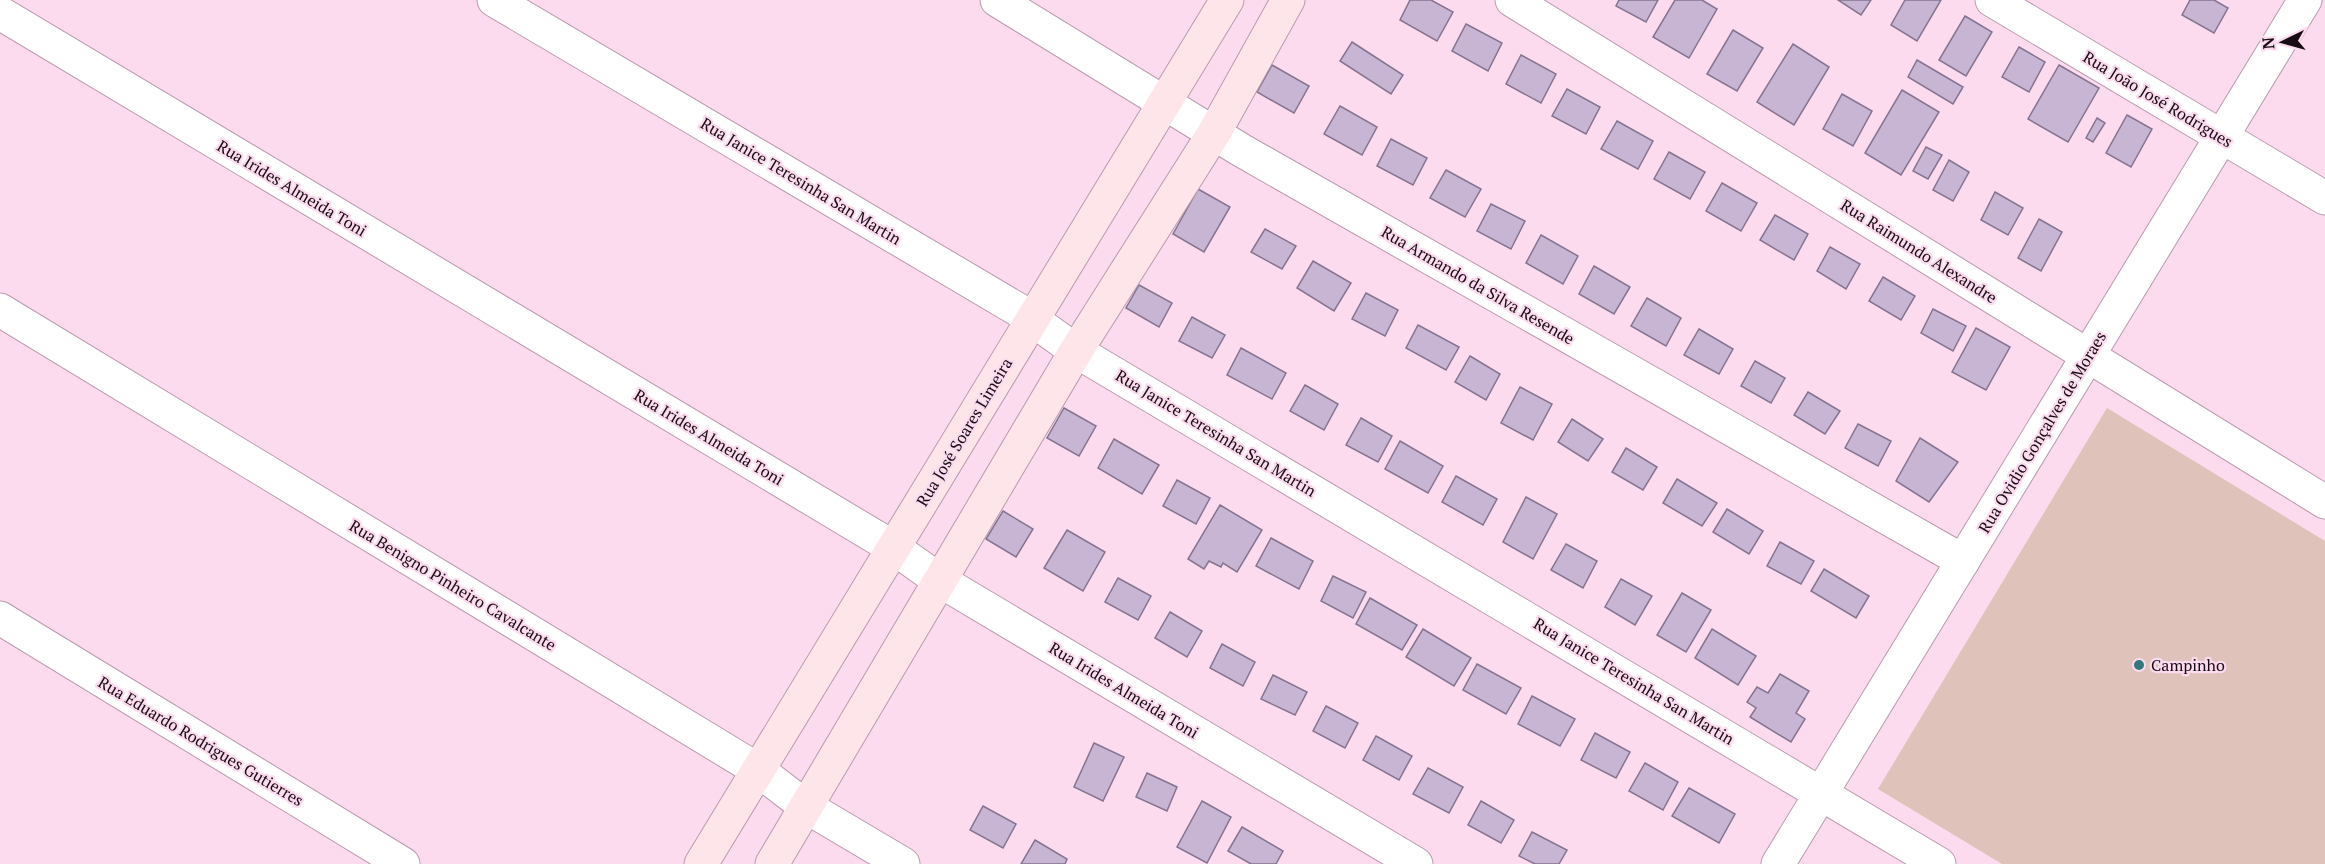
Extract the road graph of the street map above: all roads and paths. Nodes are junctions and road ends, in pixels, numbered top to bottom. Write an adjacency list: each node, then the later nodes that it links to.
1 (494, 0): 14 (street, Rua Janice Teresinha San Martin)
2 (997, 0): 9 (street, Rua Armando da Silva Resende)
3 (1227, 0): 9 (street, Rua José Soares Limeira)
4 (1288, 0): 10 (street)
5 (1512, 0): 16 (street, Rua Raimundo Alexandre)
6 (1992, 0): 11 (street, Rua João José Rodrigues)
7 (2305, 0): 11 (street, Rua Ovidio Gonçalves de Moraes)
8 (0, 13): 18 (street, Rua Irides Almeida Toni)
9 (1164, 102): 10 (street, Rua Armando da Silva Resende); 14 (street, Rua José Soares Limeira)
10 (1214, 133): 15 (street); 19 (street, Rua Armando da Silva Resende)
11 (2222, 137): 12 (street, Rua João José Rodrigues); 16 (street, Rua Ovidio Gonçalves de Moraes)
12 (2325, 198)
13 (0, 310): 22 (street, Rua Benigno Pinheiro Cavalcante)
14 (1034, 319): 15 (street, Rua Janice Teresinha San Martin); 18 (street, Rua José Soares Limeira)
15 (1076, 351): 20 (street); 23 (street, Rua Janice Teresinha San Martin)
16 (2088, 356): 17 (street, Rua Raimundo Alexandre); 19 (street, Rua Ovidio Gonçalves de Moraes)
17 (2325, 502)
18 (894, 548): 20 (street, Rua Irides Almeida Toni); 22 (street, Rua José Soares Limeira)
19 (1963, 561): 23 (street, Rua Ovidio Gonçalves de Moraes)
20 (939, 580): 24 (street); 29 (street, Rua Irides Almeida Toni)
21 (0, 618): 25 (street, Rua Eduardo Rodrigues Gutierres)
22 (759, 770): 24 (street, Rua Benigno Pinheiro Cavalcante); 26 (street, Rua José Soares Limeira)
23 (1822, 793): 30 (street, Rua Ovidio Gonçalves de Moraes); 31 (street, Rua Janice Teresinha San Martin)
24 (806, 806): 27 (street); 28 (street, Rua Benigno Pinheiro Cavalcante)
25 (403, 864)
26 (701, 864)
27 (772, 864)
28 (903, 864)
29 (1416, 864)
30 (1778, 864)
31 (1939, 864)

